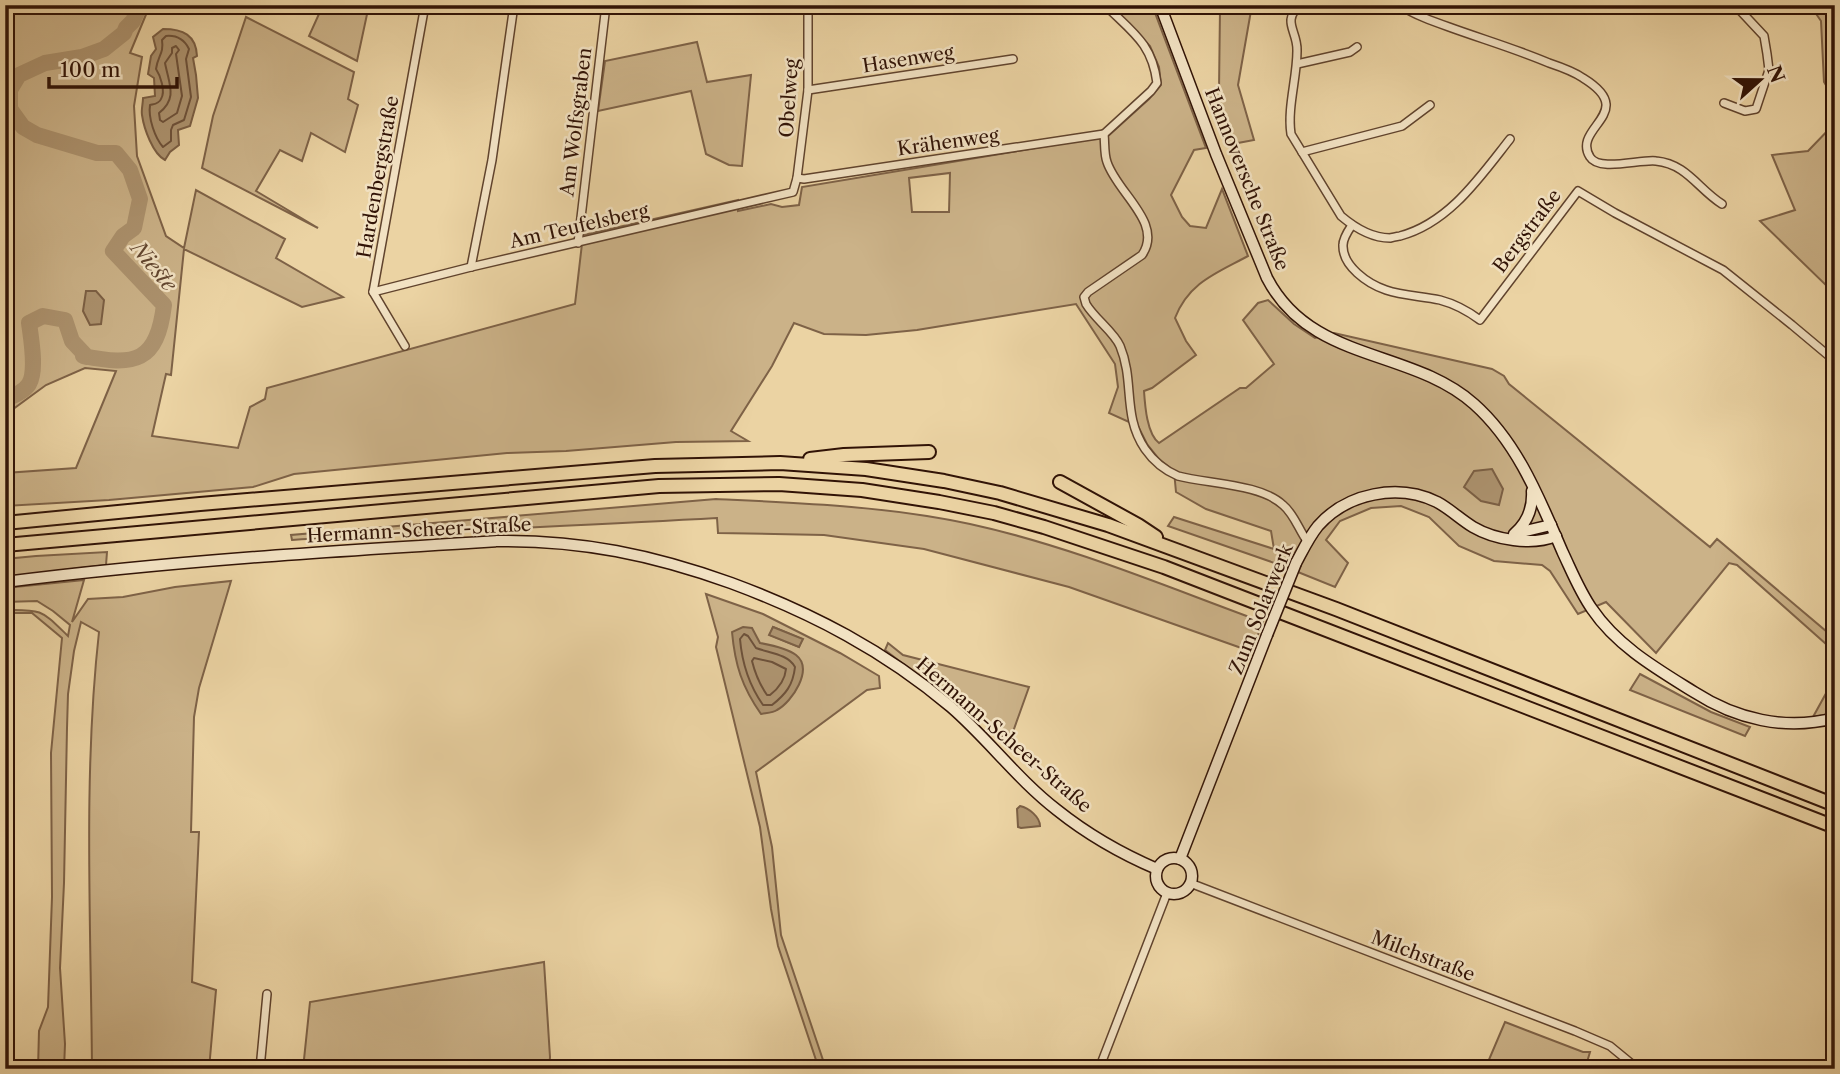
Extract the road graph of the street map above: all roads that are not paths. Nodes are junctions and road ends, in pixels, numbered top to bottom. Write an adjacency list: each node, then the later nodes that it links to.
1 (425, 5): 25 (street, Hardenbergstraße)
2 (514, 5): 24 (street)
3 (606, 5): 23 (street, Am Wolfsgraben)
4 (808, 5): 13 (street, Obelweg)
5 (1105, 5): 16 (street)
6 (1160, 5): 30 (main road, Hannoversche Straße)
7 (1300, 5): 12 (street)
8 (1400, 5): 21 (street)
9 (1735, 5): 14 (street)
10 (1357, 47): 12 (street)
11 (1013, 59): 13 (street, Hasenweg)
12 (1297, 64): 18 (street)
13 (808, 90): 19 (street, Obelweg)
14 (1724, 103)
15 (1430, 105): 18 (street)
16 (1104, 135): 19 (street, Krähenweg); 36 (street)
17 (1510, 139): 22 (street)
18 (1302, 152): 22 (street)
19 (797, 178): 20 (street, Obelweg)
20 (793, 192): 23 (street, Am Teufelsberg)
21 (1722, 204)
22 (1352, 225): 27 (street, Bergstraße)
23 (578, 243): 24 (street, Am Teufelsberg)
24 (471, 267): 25 (street, Am Teufelsberg)
25 (373, 292): 26 (street)
26 (405, 346)
27 (1835, 361)
28 (929, 453): 29 (highway)
29 (780, 463): 32 (highway); 38 (highway)
30 (1530, 481): 33 (main road, Hannoversche Straße); 34 (main road)
31 (1060, 482): 38 (highway)
32 (5, 523)
33 (1551, 525): 34 (main road); 35 (main road, Hannoversche Straße)
34 (1508, 536): 35 (main road, Zum Solarwerk); 36 (main road, Zum Solarwerk)
35 (1556, 536): 40 (main road, Hannoversche Straße)
36 (1307, 541): 43 (main road, Zum Solarwerk, bridge)
37 (5, 545): 42 (highway)
38 (1171, 546): 41 (highway)
39 (5, 582): 44 (main road, Hermann-Scheer-Straße)
40 (1835, 718)
41 (1835, 804)
42 (1835, 827)
43 (1180, 859): 44 (main road); 45 (main road)
44 (1157, 869): 46 (main road)
45 (1190, 883): 46 (main road); 50 (street, Milchstraße)
46 (1167, 893): 49 (street)
47 (268, 994): 48 (street)
48 (260, 1069)
49 (1098, 1069)
50 (1638, 1069)

